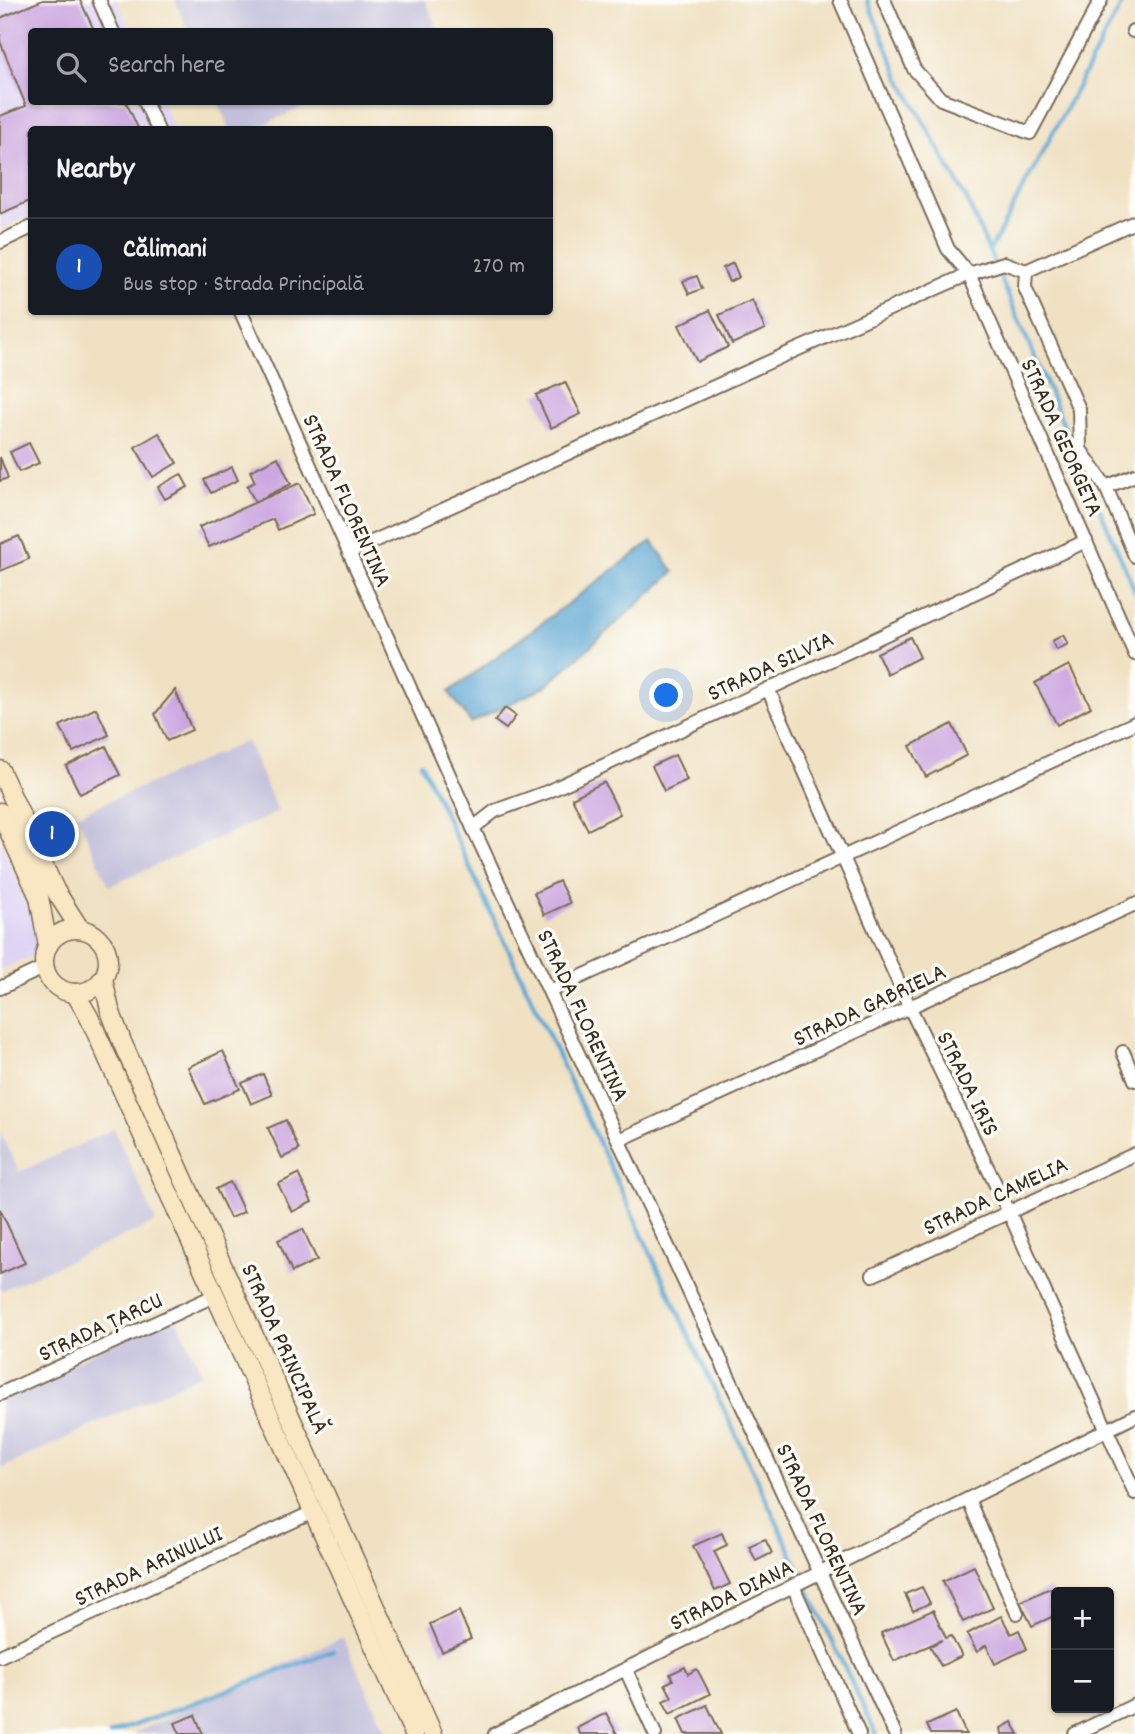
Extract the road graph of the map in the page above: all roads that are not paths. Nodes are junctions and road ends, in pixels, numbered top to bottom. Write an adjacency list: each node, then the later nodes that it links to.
1 (99, 0): 5 (street)
2 (840, 0): 12 (street, STRADA GEORGETA)
3 (884, 0): 4 (street)
4 (1101, 0)
5 (111, 28)
6 (146, 105): 7 (street)
7 (156, 126)
8 (1135, 222): 11 (street)
9 (28, 229): 10 (street)
10 (0, 242)
11 (1026, 271): 12 (street); 15 (street)
12 (969, 274): 16 (street, STRADA GEORGETA); 17 (street)
13 (242, 315): 17 (street, STRADA FLORENTINA)
14 (1135, 475): 15 (street)
15 (1106, 487): 18 (street)
16 (1086, 541): 19 (street, STRADA GEORGETA); 20 (street, STRADA SILVIA)
17 (350, 552): 24 (street, STRADA FLORENTINA)
18 (1135, 556)
19 (1135, 654)
20 (768, 689): 24 (street, STRADA SILVIA); 25 (street, STRADA IRIS)
21 (1135, 723): 25 (street)
22 (0, 770): 27 (main road)
23 (0, 812): 28 (main road)
24 (473, 828): 32 (street, STRADA FLORENTINA)
25 (843, 857): 32 (street); 34 (street, STRADA IRIS)
26 (1135, 904): 34 (street, STRADA GABRIELA)
27 (80, 929): 28 (main road); 30 (main road)
28 (48, 946): 29 (main road)
29 (45, 967): 31 (street); 33 (main road)
30 (103, 979): 33 (main road); 55 (main road, STRADA PRINCIPALĂ)
31 (0, 988)
32 (550, 991): 37 (street, STRADA FLORENTINA)
33 (75, 993): 41 (main road, STRADA PRINCIPALĂ)
34 (910, 1008): 37 (street, STRADA GABRIELA); 39 (street, STRADA IRIS)
35 (1123, 1052): 36 (street)
36 (1135, 1080)
37 (619, 1140): 48 (street, STRADA FLORENTINA)
38 (1135, 1154): 39 (street, STRADA CAMELIA)
39 (1009, 1212): 40 (street, STRADA CAMELIA); 44 (street, STRADA IRIS)
40 (873, 1275)
41 (216, 1295): 42 (street, STRADA ȚARCU); 47 (main road, STRADA PRINCIPALĂ)
42 (0, 1394)
43 (1135, 1416): 44 (street, STRADA DIANA)
44 (1105, 1430): 45 (street, STRADA IRIS); 46 (street, STRADA DIANA)
45 (1135, 1493)
46 (968, 1499): 48 (street, STRADA DIANA); 50 (street)
47 (313, 1512): 51 (street, STRADA ARINULUI); 54 (main road, STRADA PRINCIPALĂ)
48 (817, 1575): 49 (street, STRADA DIANA); 59 (street, STRADA FLORENTINA)
49 (796, 1585): 52 (street, STRADA DIANA); 58 (street)
50 (1017, 1613)
51 (0, 1656)
52 (626, 1670): 56 (street, STRADA DIANA); 57 (street)
53 (1135, 1705): 60 (street)
54 (412, 1733)
55 (433, 1734)
56 (495, 1734)
57 (655, 1734)
58 (859, 1734)
59 (895, 1734)
60 (1075, 1734)

